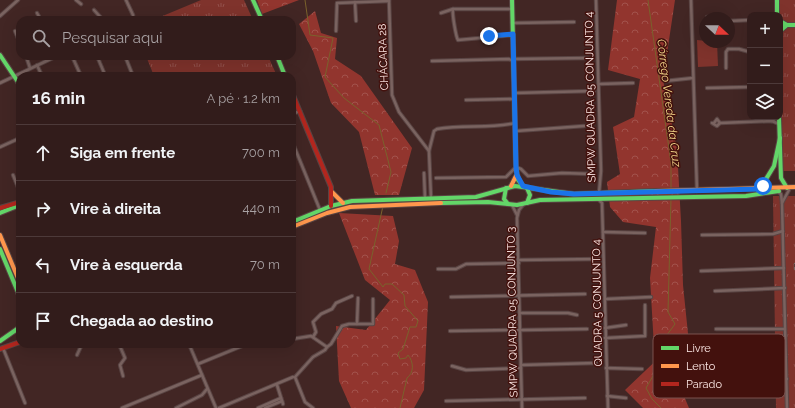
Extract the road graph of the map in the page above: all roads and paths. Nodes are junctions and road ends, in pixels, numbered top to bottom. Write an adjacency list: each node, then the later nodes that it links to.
1 (18, 0): 19 (street)
2 (76, 0): 11 (street)
3 (126, 0): 18 (street)
4 (253, 0): 22 (main road)
5 (389, 0): 10 (street); 81 (street, CHÁCARA 28)
6 (512, 0): 13 (main road)
7 (596, 0): 60 (street, SMPW QUADRA 05 CONJUNTO 4)
8 (691, 0): 56 (street)
9 (777, 0): 15 (main road)
10 (355, 2): 24 (street); 33 (street)
11 (81, 4)
12 (453, 9): 13 (street); 17 (street); 34 (street)
13 (512, 9): 28 (main road)
14 (94, 10): 21 (street)
15 (778, 12)
16 (37, 13): 20 (street)
17 (441, 13)
18 (133, 15)
19 (0, 16)
20 (39, 16)
21 (100, 16)
22 (260, 16)
23 (747, 20): 25 (street)
24 (356, 21)
25 (735, 21)
26 (574, 22): 28 (street)
27 (783, 23): 30 (main road)
28 (512, 24): 34 (main road)
29 (783, 25): 30 (main road)
30 (787, 25): 31 (main road); 32 (main road)
31 (795, 25)
32 (783, 28)
33 (336, 31)
34 (513, 34): 38 (main road)
35 (747, 51): 48 (street)
36 (0, 55): 55 (main road)
37 (588, 58): 38 (street)
38 (512, 59): 45 (street); 64 (main road)
39 (27, 60): 47 (street)
40 (48, 60): 46 (street)
41 (74, 60): 51 (street)
42 (99, 60): 52 (street)
43 (127, 60): 53 (street)
44 (278, 60): 54 (main road)
45 (432, 61)
46 (37, 65): 47 (street); 50 (street)
47 (30, 68): 49 (street)
48 (726, 68)
49 (21, 72)
50 (40, 72)
51 (79, 72)
52 (104, 72)
53 (131, 72)
54 (283, 72)
55 (15, 75): 58 (street)
56 (693, 78): 57 (street); 95 (street)
57 (665, 81)
58 (0, 83)
59 (633, 83): 60 (street)
60 (599, 84): 98 (street, SMPW QUADRA 05 CONJUNTO 4)
61 (747, 87): 62 (street)
62 (707, 88)
63 (594, 91): 64 (street)
64 (514, 93): 65 (main road)
65 (514, 99): 66 (street); 72 (main road)
66 (466, 100)
67 (296, 102): 68 (main road)
68 (300, 111): 69 (street); 97 (main road)
69 (296, 112)
70 (779, 120): 74 (main road)
71 (772, 121): 73 (street); 74 (street)
72 (515, 123): 76 (main road); 81 (street)
73 (713, 123)
74 (780, 124): 77 (main road)
75 (584, 126): 76 (street)
76 (516, 131): 82 (main road)
77 (780, 138): 92 (main road); 93 (main road)
78 (16, 140): 79 (street)
79 (0, 147)
80 (296, 151): 111 (street)
81 (429, 151): 101 (street)
82 (516, 167): 84 (street); 86 (main road); 87 (street)
83 (424, 173): 100 (street)
84 (593, 174)
85 (13, 175): 88 (street)
86 (517, 175): 89 (main road); 90 (main road)
87 (436, 178)
88 (16, 182)
89 (511, 186): 90 (main road); 91 (main road)
90 (525, 187): 98 (main road); 107 (main road)
91 (506, 188): 101 (main road); 106 (main road)
92 (759, 189): 93 (main road); 95 (main road)
93 (788, 189): 94 (main road); 96 (main road); 105 (street)
94 (795, 189)
95 (697, 191): 99 (main road)
96 (777, 191): 99 (main road); 105 (street)
97 (332, 192): 104 (main road); 108 (main road)
98 (598, 193): 99 (main road)
99 (680, 194): 102 (main road)
100 (425, 198): 101 (main road); 104 (main road)
101 (431, 198)
102 (598, 199): 107 (main road); 117 (street, QUADRA 5 CONJUNTO 4)
103 (16, 203): 110 (main road)
104 (343, 203): 108 (main road)
105 (782, 203): 116 (street)
106 (510, 204): 107 (main road); 113 (street); 115 (main road)
107 (525, 204): 113 (street)
108 (331, 206): 111 (main road)
109 (16, 207): 112 (main road)
110 (0, 208)
111 (320, 210): 114 (main road)
112 (0, 213)
113 (517, 215): 123 (street, SMPW QUADRA 05 CONJUNTO 3)
114 (296, 220)
115 (296, 225)
116 (783, 231): 120 (street); 124 (street)
117 (603, 232): 118 (street); 138 (street, QUADRA 5 CONJUNTO 4)
118 (645, 234)
119 (0, 235): 127 (main road)
120 (702, 235)
121 (0, 251): 129 (main road)
122 (599, 260): 123 (street)
123 (519, 262): 125 (street); 133 (street, SMPW QUADRA 05 CONJUNTO 3)
124 (784, 268): 126 (street); 128 (street)
125 (438, 269)
126 (701, 271)
127 (16, 273)
128 (785, 288): 130 (street); 147 (street)
129 (16, 289)
130 (714, 291)
131 (585, 294): 133 (street)
132 (352, 296): 151 (street)
133 (520, 296): 134 (street); 140 (street, SMPW QUADRA 05 CONJUNTO 3)
134 (451, 297)
135 (651, 297): 138 (street)
136 (358, 298): 142 (street)
137 (373, 298): 142 (street)
138 (605, 299): 144 (street, QUADRA 5 CONJUNTO 4)
139 (645, 306): 152 (street)
140 (520, 314): 141 (street); 150 (street, SMPW QUADRA 05 CONJUNTO 3)
141 (577, 315)
142 (357, 324): 156 (street)
143 (626, 325): 144 (street)
144 (605, 328): 152 (street, QUADRA 5 CONJUNTO 4)
145 (587, 329): 150 (street)
146 (716, 329): 147 (street)
147 (786, 329): 163 (street)
148 (16, 330): 154 (main road)
149 (450, 331): 150 (street)
150 (520, 331): 167 (street, SMPW QUADRA 05 CONJUNTO 3)
151 (313, 337): 153 (street); 156 (street)
152 (605, 338): 168 (street, QUADRA 5 CONJUNTO 4)
153 (296, 339)
154 (0, 341)
155 (16, 344): 161 (main road)
156 (326, 347): 190 (street)
157 (80, 348): 162 (street)
158 (121, 348): 171 (street)
159 (191, 348): 165 (street)
160 (236, 348): 165 (street)
161 (2, 349): 182 (street)
162 (77, 355)
163 (786, 358): 173 (street)
164 (596, 363): 167 (street)
165 (198, 364): 170 (street)
166 (452, 366): 167 (street)
167 (521, 366): 179 (street, SMPW QUADRA 05 CONJUNTO 3)
168 (606, 368): 169 (street); 176 (street, QUADRA 5 CONJUNTO 4)
169 (642, 369)
170 (202, 375): 175 (street); 185 (street)
171 (123, 376)
172 (293, 378): 174 (street)
173 (787, 379): 193 (street)
174 (277, 384): 180 (street); 187 (street)
175 (208, 388): 186 (street); 187 (street)
176 (608, 396): 178 (street); 192 (street, QUADRA 5 CONJUNTO 4)
177 (585, 398): 179 (street)
178 (626, 398)
179 (522, 399): 181 (street); 191 (street, SMPW QUADRA 05 CONJUNTO 3)
180 (282, 400): 183 (street); 184 (street)
181 (446, 401)
182 (25, 403)
183 (283, 404)
184 (269, 405): 188 (street); 189 (street)
185 (122, 408)
186 (176, 408)
187 (218, 408)
188 (258, 408)
189 (265, 408)
190 (313, 408)
191 (522, 408)
192 (608, 408)
193 (787, 408)

